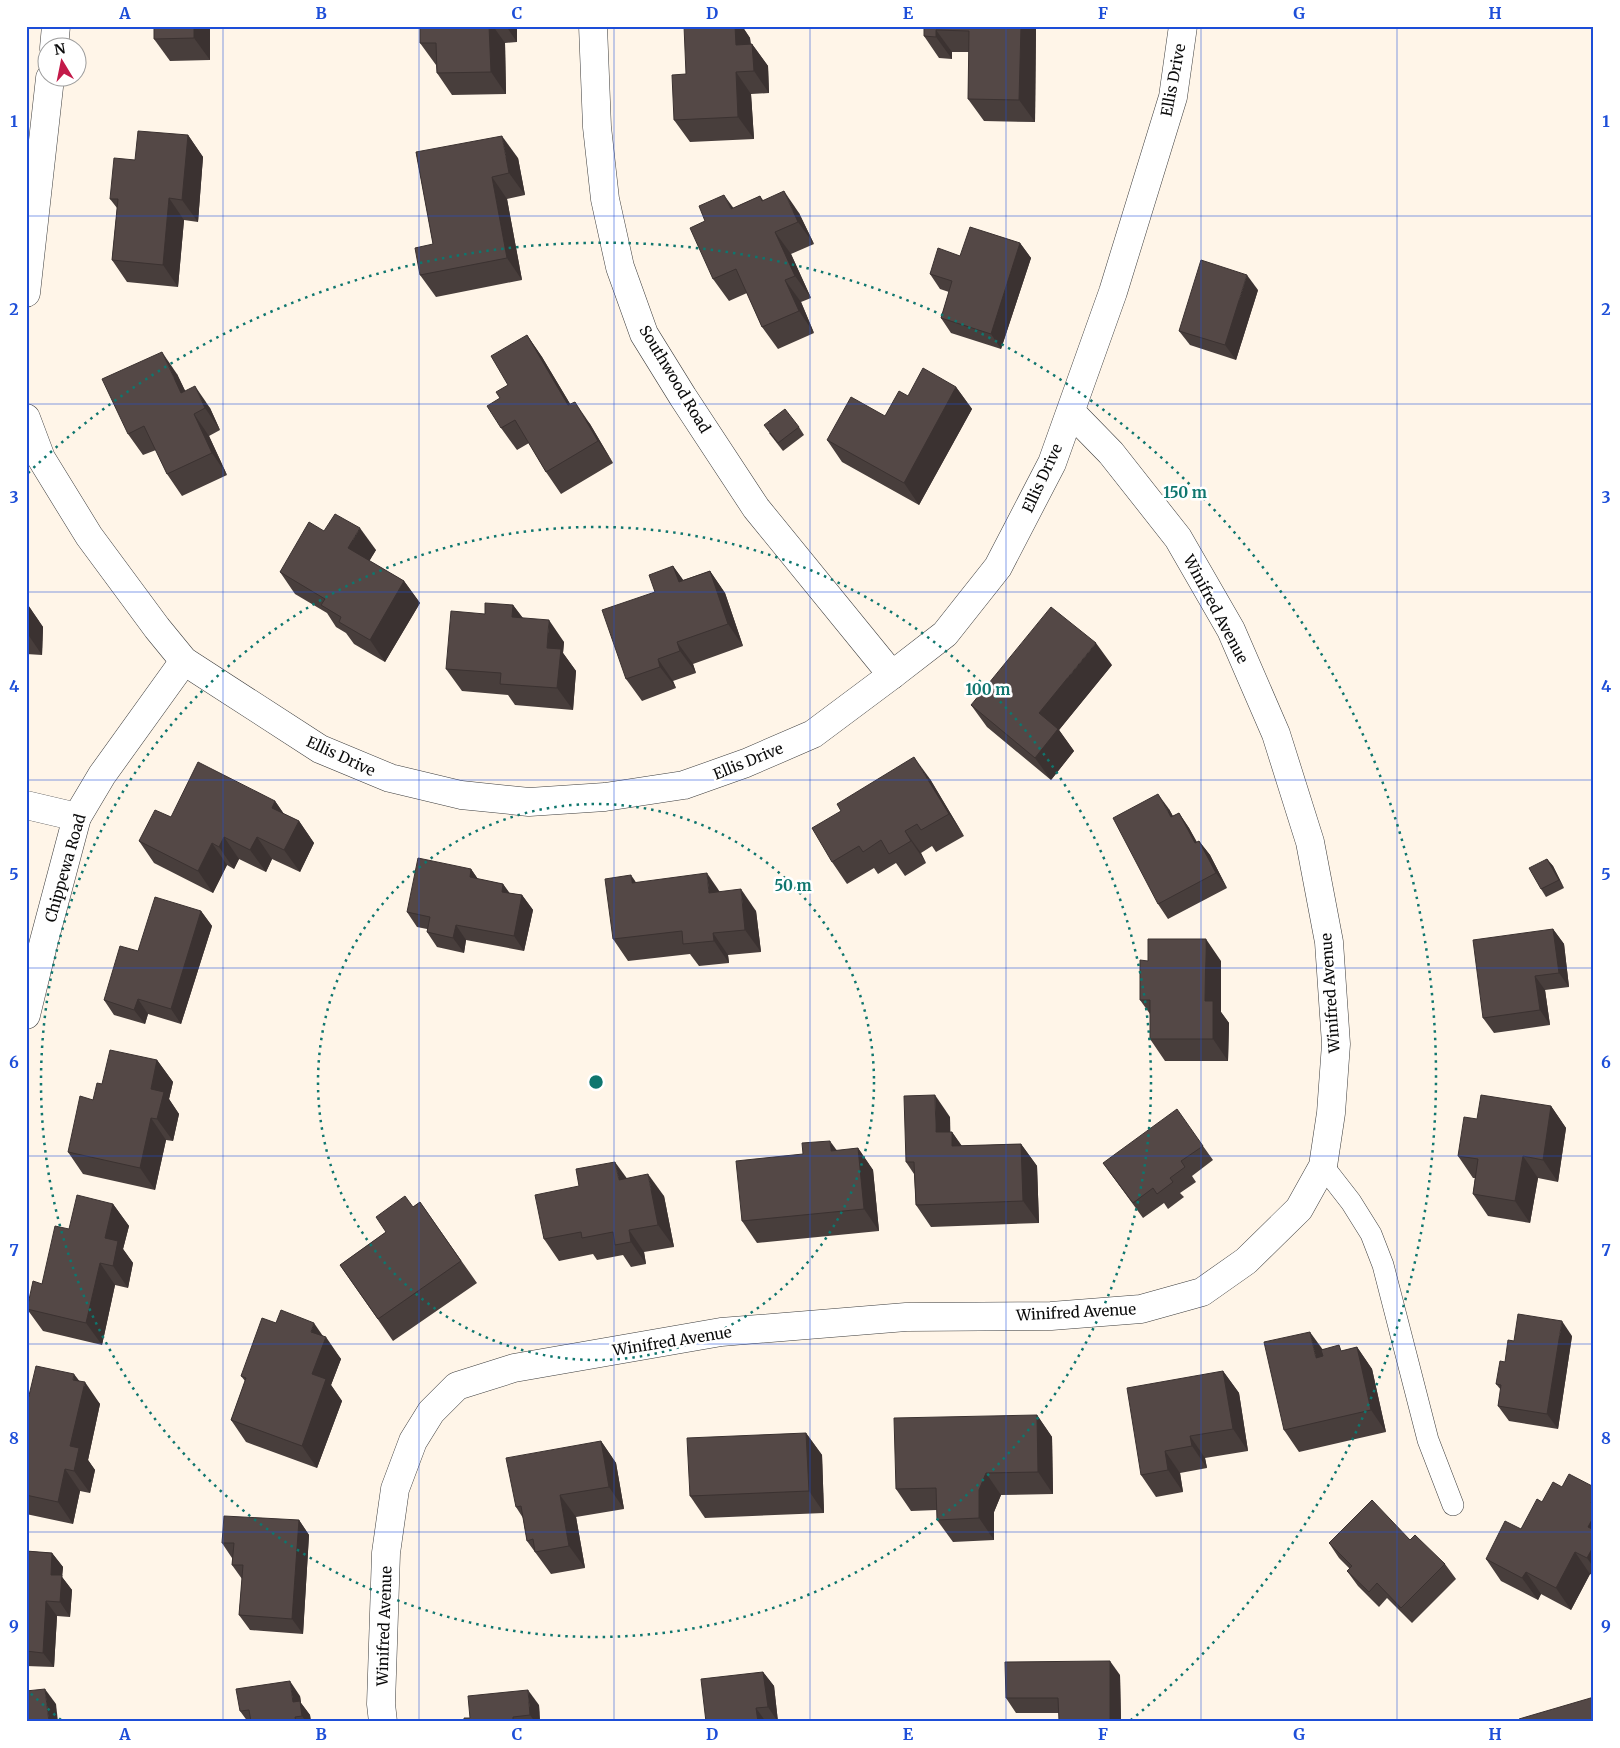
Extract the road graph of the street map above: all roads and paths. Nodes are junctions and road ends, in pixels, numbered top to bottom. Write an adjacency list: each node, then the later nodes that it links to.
1 (593, 26): 8 (street, Southwood Road)
2 (1184, 26): 5 (street, Ellis Drive)
3 (49, 88): 4 (street)
4 (26, 293)
5 (1071, 412): 8 (street, Ellis Drive); 12 (street, Winifred Avenue)
6 (26, 418): 7 (street, Ellis Drive)
7 (184, 661): 8 (street, Ellis Drive); 10 (street, Chippewa Road)
8 (892, 675)
9 (26, 806): 10 (street)
10 (77, 817): 11 (street, Chippewa Road)
11 (26, 1015)
12 (1323, 1166): 13 (lane); 14 (street, Winifred Avenue)
13 (1453, 1505)
14 (383, 1722)

